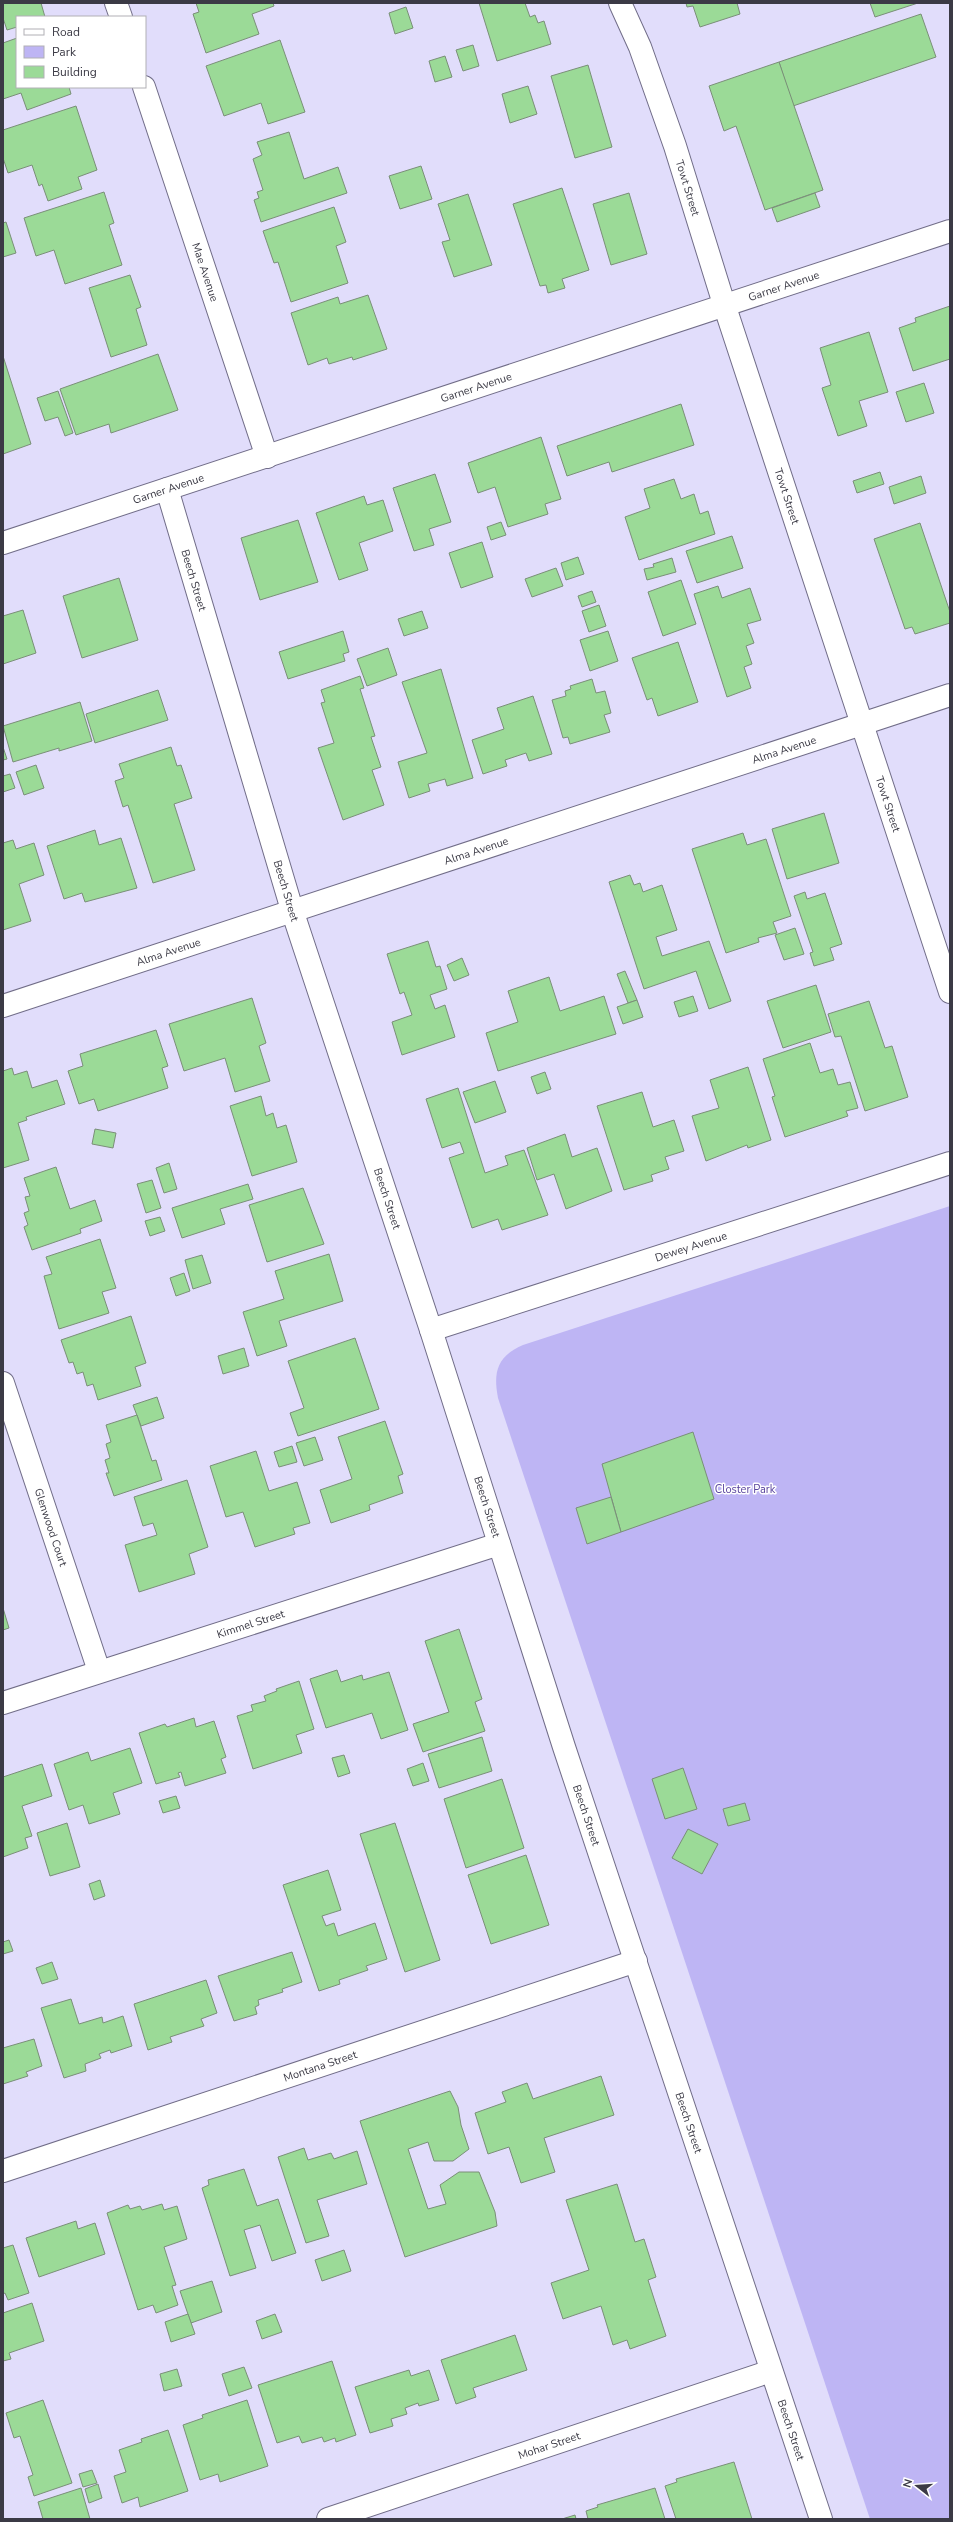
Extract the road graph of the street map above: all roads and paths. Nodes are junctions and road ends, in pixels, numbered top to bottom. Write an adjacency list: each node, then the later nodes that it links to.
1 (116, 3): 3 (street)
2 (620, 3): 6 (street, Towt Street)
3 (121, 16)
4 (144, 88): 7 (street, Mae Avenue)
5 (950, 231): 6 (street, Garner Avenue)
6 (724, 304): 7 (street, Garner Avenue); 11 (street, Towt Street)
7 (267, 457): 8 (street, Garner Avenue)
8 (167, 489): 9 (street, Garner Avenue); 12 (street, Beech Street)
9 (3, 543)
10 (950, 695): 11 (street, Alma Avenue)
11 (862, 725): 12 (street, Alma Avenue); 13 (street, Towt Street)
12 (293, 913): 14 (street, Alma Avenue); 16 (street, Beech Street)
13 (950, 992)
14 (3, 1006)
15 (950, 1163): 16 (street, Dewey Avenue)
16 (431, 1330): 18 (street, Beech Street)
17 (3, 1383): 19 (street, Glenwood Court)
18 (499, 1544): 19 (street, Kimmel Street); 21 (street, Beech Street)
19 (99, 1671): 20 (street, Kimmel Street)
20 (3, 1703)
21 (636, 1961): 22 (street, Montana Street); 23 (street, Beech Street)
22 (3, 2171)
23 (770, 2371): 24 (street, Mohar Street); 25 (street, Beech Street)
24 (328, 2519)
25 (821, 2519)

